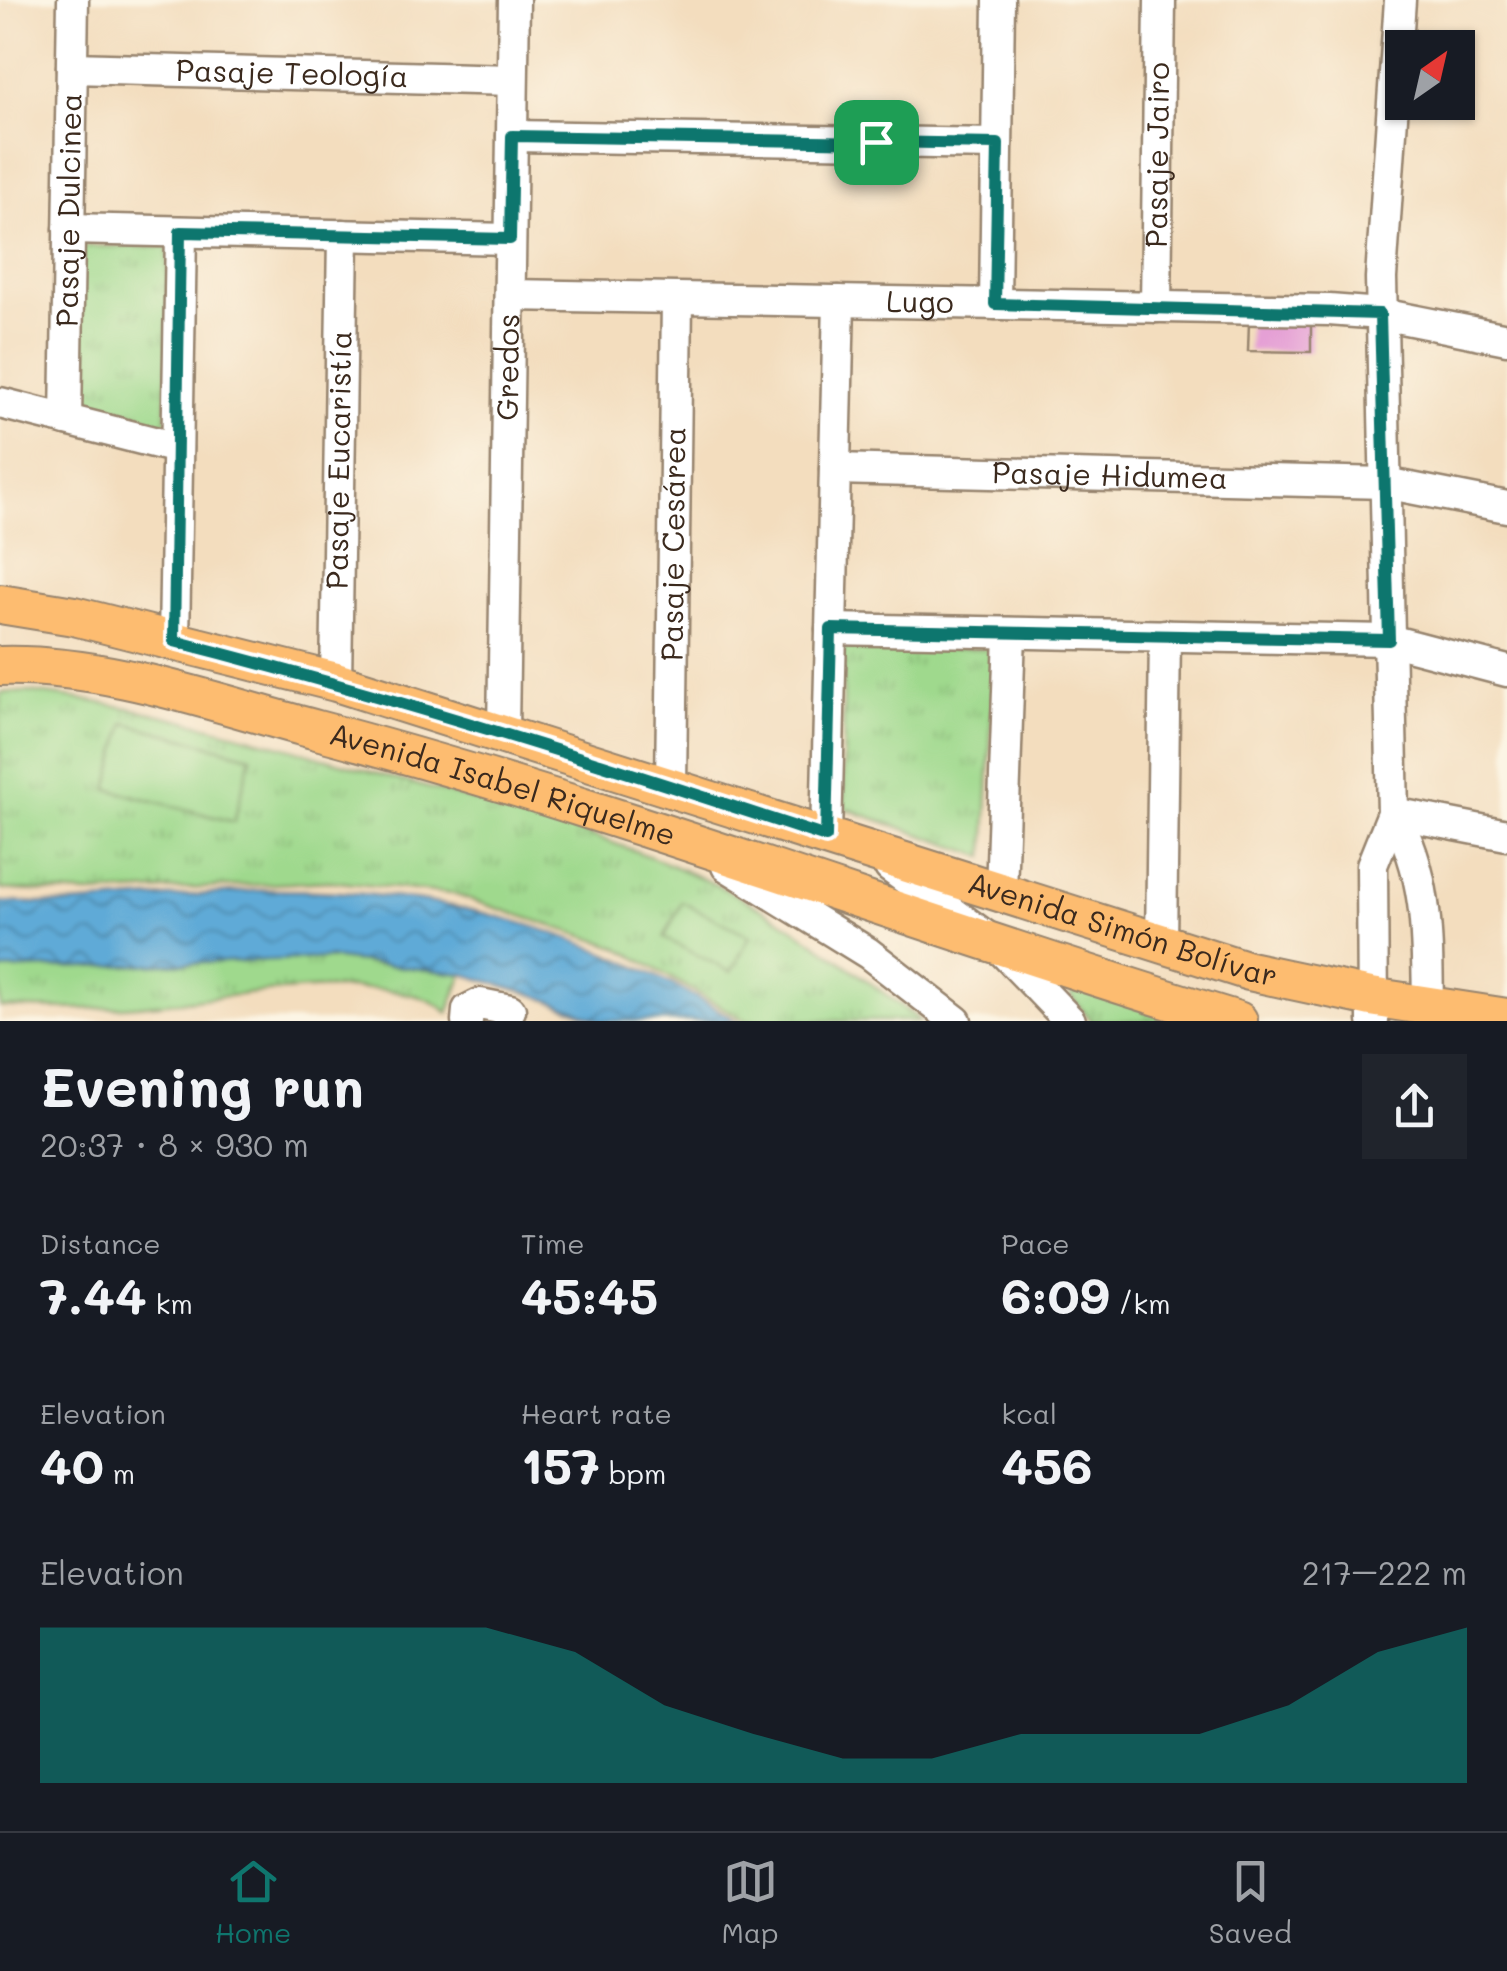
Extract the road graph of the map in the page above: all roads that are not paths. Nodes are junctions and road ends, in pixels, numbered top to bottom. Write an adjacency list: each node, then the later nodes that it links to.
1 (73, 0): 6 (street, Pasaje Dulcinea)
2 (514, 0): 7 (street, Gredos)
3 (999, 0): 9 (street)
4 (1160, 0): 18 (street, Pasaje Jairo)
5 (1400, 0): 19 (street)
6 (72, 68): 7 (street, Pasaje Teología); 10 (street, Pasaje Dulcinea)
7 (512, 80): 8 (street, Gredos)
8 (512, 136): 9 (street); 13 (street, Gredos)
9 (998, 144): 17 (street)
10 (69, 229): 11 (street); 22 (street, Pasaje Dulcinea)
11 (180, 232): 12 (street); 23 (street)
12 (343, 236): 13 (street); 35 (street, Pasaje Eucaristía)
13 (510, 239): 14 (street, Gredos)
14 (510, 296): 15 (street, Lugo); 36 (street, Gredos)
15 (676, 298): 16 (street, Lugo); 37 (street, Pasaje Cesárea)
16 (840, 301): 17 (street, Lugo); 24 (street)
17 (995, 304): 18 (street, Lugo)
18 (1156, 307): 19 (street, Lugo)
19 (1380, 314): 20 (street, Lugo); 25 (street)
20 (1507, 339)
21 (0, 403): 22 (street)
22 (66, 420): 23 (street)
23 (177, 448): 32 (street)
24 (835, 469): 25 (street, Pasaje Hidumea); 28 (street)
25 (1385, 483): 26 (street, Pasaje Hidumea); 31 (street)
26 (1507, 507)
27 (10, 603): 32 (main road, Avenida Simón Bolívar)
28 (831, 629): 29 (street); 41 (street)
29 (1010, 632): 30 (street); 42 (street)
30 (1165, 635): 31 (street); 44 (street)
31 (1389, 640): 34 (street); 38 (street)
32 (174, 641): 35 (main road, Avenida Simón Bolívar)
33 (0, 666): 40 (main road, Avenida Isabel Riquelme)
34 (1507, 671)
35 (336, 682): 36 (main road, Avenida Simón Bolívar)
36 (503, 732): 37 (main road, Avenida Simón Bolívar)
37 (670, 786): 41 (main road, Avenida Simón Bolívar)
38 (1393, 813): 39 (street); 45 (street); 47 (street)
39 (1507, 835)
40 (674, 838): 43 (main road, Avenida Simón Bolívar); 50 (street, Avenida Isabel Riquelme)
41 (842, 842): 42 (main road, Avenida Simón Bolívar); 43 (street)
42 (1001, 892): 44 (main road, Avenida Simón Bolívar)
43 (996, 944): 51 (street); 52 (main road, Avenida Simón Bolívar)
44 (1161, 944): 45 (main road, Avenida Simón Bolívar)
45 (1372, 1009): 47 (main road, Avenida Simón Bolívar)
46 (510, 1010): 49 (street)
47 (1428, 1014): 48 (main road, Avenida Simón Bolívar)
48 (1507, 1018)
49 (467, 1021)
50 (956, 1021)
51 (1070, 1021)
52 (1238, 1021)

